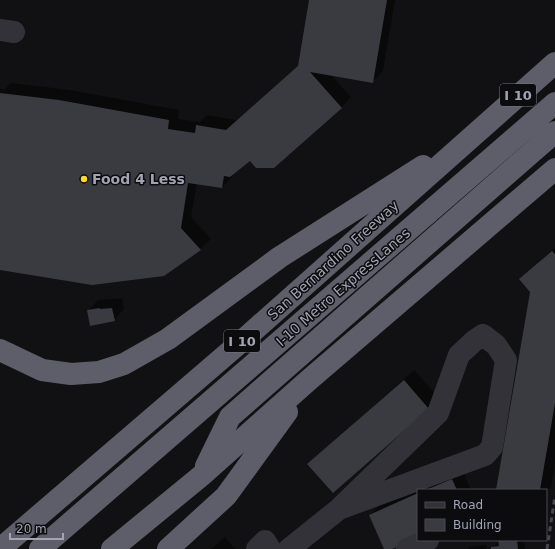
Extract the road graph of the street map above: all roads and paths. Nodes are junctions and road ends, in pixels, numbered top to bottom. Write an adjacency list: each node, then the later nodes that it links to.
1 (555, 63): 3 (highway, San Bernardino Freeway / I 10)
2 (555, 103): 12 (highway, I-10 Metro ExpressLanes)
3 (480, 128): 6 (highway); 11 (highway, San Bernardino Freeway / I 10)
4 (555, 132): 8 (highway, I-10 Metro ExpressLanes)
5 (555, 169): 7 (highway)
6 (0, 350)
7 (310, 379): 8 (highway); 14 (highway)
8 (201, 476): 13 (highway)
9 (339, 509): 9 (lane); 15 (lane)
10 (426, 541): 16 (lane)
11 (0, 549)
12 (40, 549)
13 (112, 549)
14 (168, 549)
15 (289, 549)
16 (407, 549)

